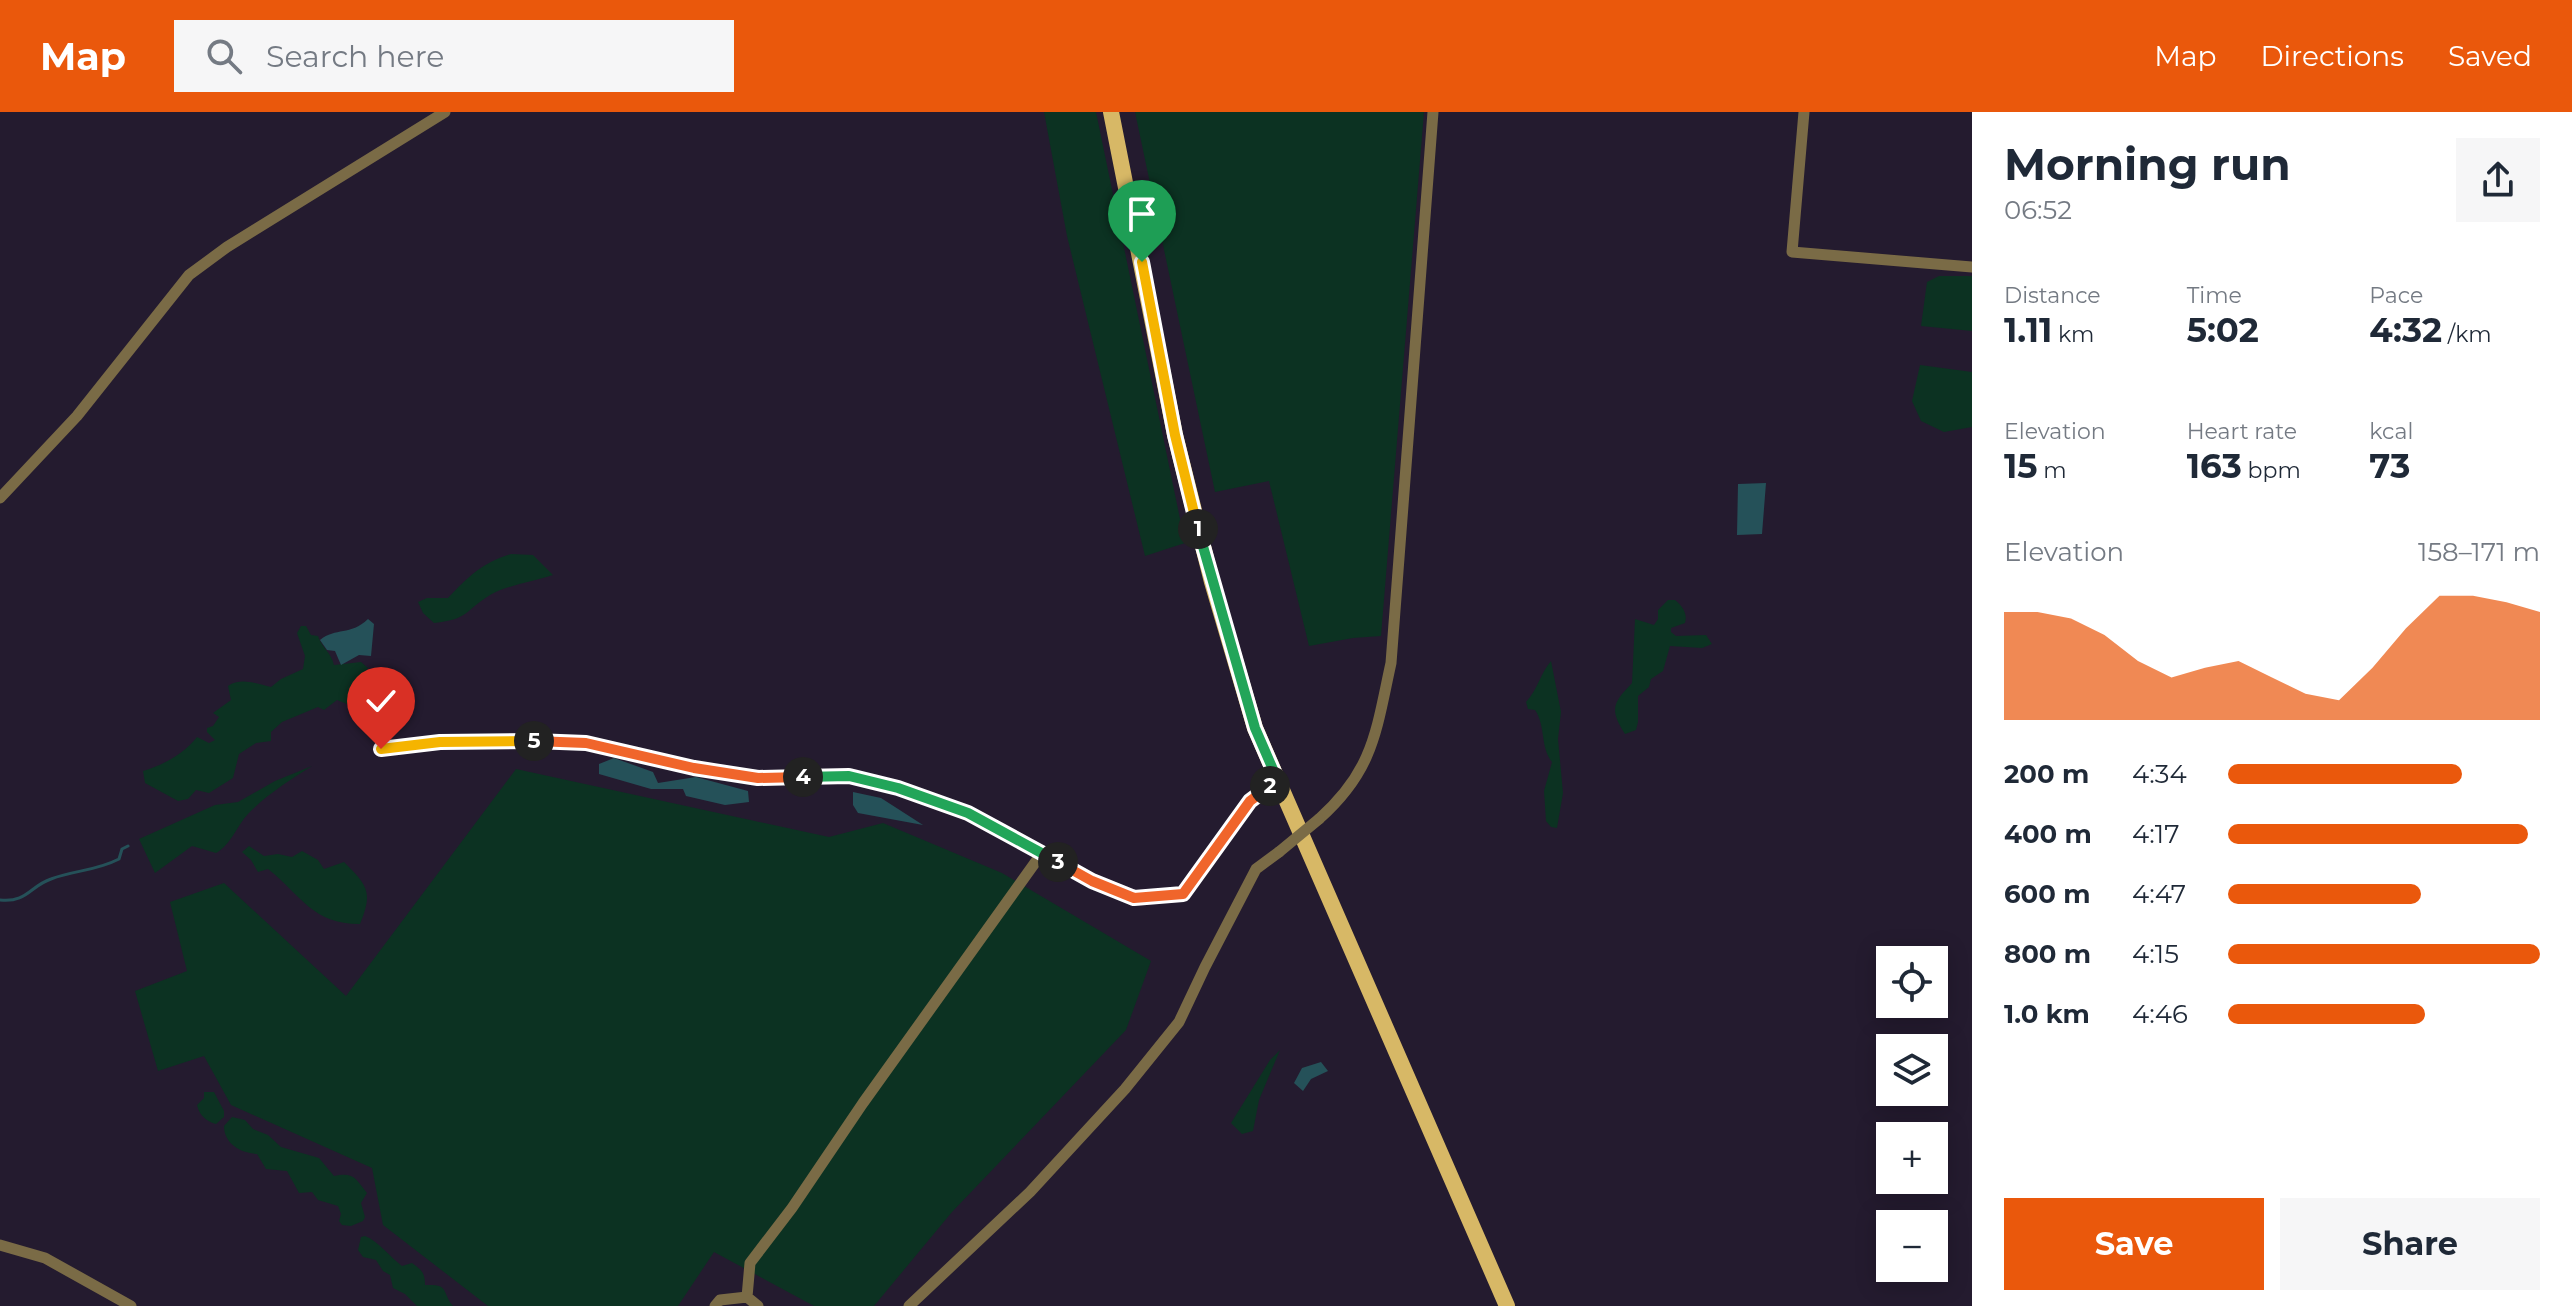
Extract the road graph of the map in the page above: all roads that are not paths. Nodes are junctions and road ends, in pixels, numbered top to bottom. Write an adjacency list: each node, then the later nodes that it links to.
1 (445, 112): 6 (street)
2 (1111, 112): 8 (main road)
3 (1433, 112): 15 (street, bridge)
4 (1804, 112): 5 (street)
5 (1972, 267)
6 (0, 498)
7 (381, 749): 9 (street)
8 (1278, 781): 9 (street); 16 (main road)
9 (1042, 853): 11 (street)
10 (0, 1245): 12 (street)
11 (747, 1297): 13 (street); 14 (street)
12 (131, 1306)
13 (715, 1306)
14 (758, 1306)
15 (909, 1306)
16 (1507, 1306)

